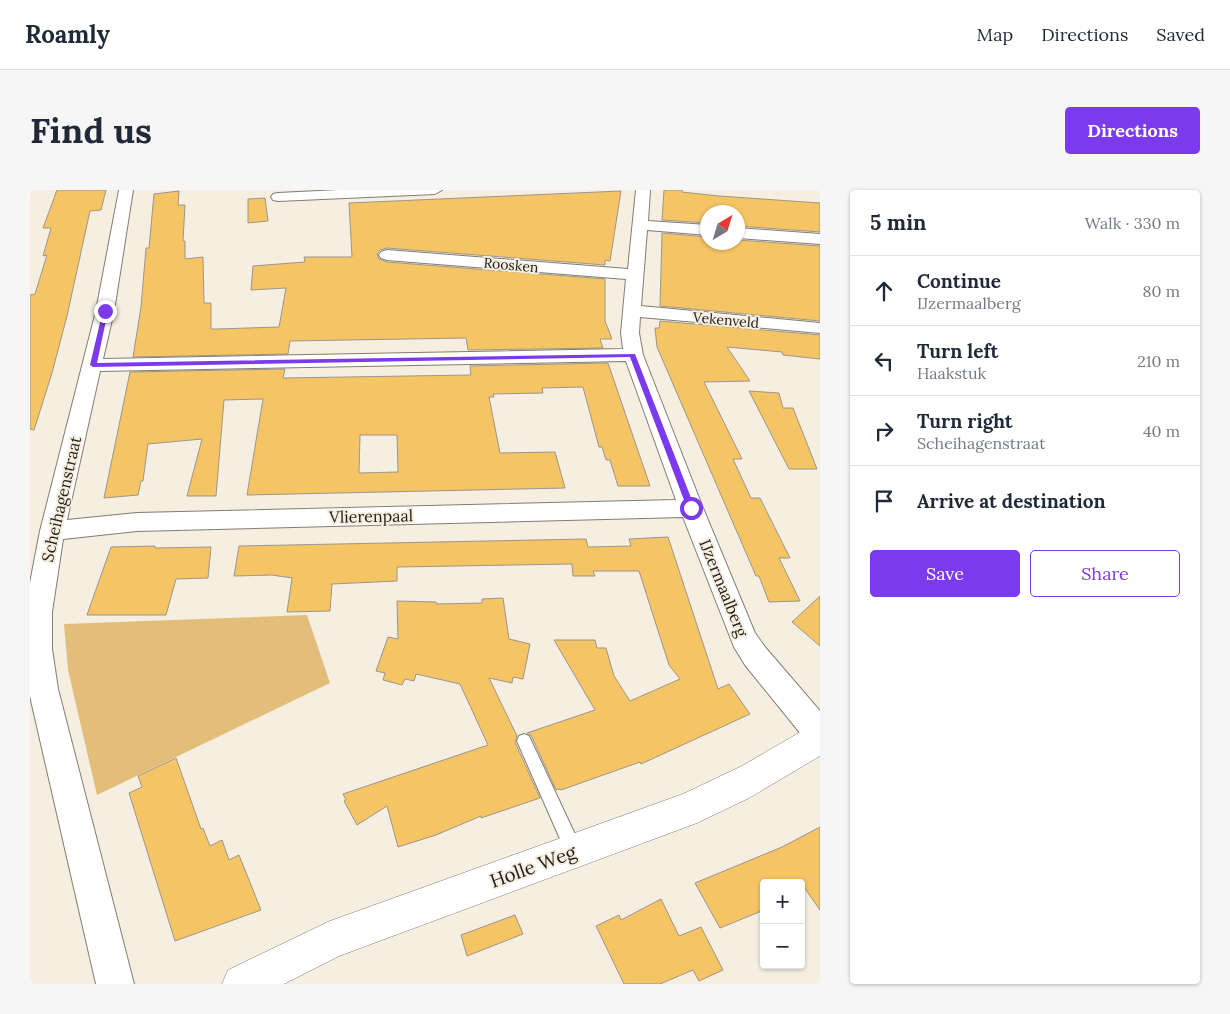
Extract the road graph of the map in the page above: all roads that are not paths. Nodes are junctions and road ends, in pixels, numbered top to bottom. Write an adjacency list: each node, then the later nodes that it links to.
1 (126, 190): 14 (street, Scheihagenstraat)
2 (435, 190): 4 (street)
3 (643, 190): 5 (street, IJzermaalberg)
4 (278, 197)
5 (640, 225): 6 (street); 10 (street, IJzermaalberg)
6 (700, 229)
7 (745, 234): 8 (street)
8 (820, 239)
9 (387, 255): 10 (street, Roosken)
10 (635, 275): 11 (street, IJzermaalberg)
11 (633, 311): 12 (street, Vekenveld); 13 (street, IJzermaalberg)
12 (820, 328)
13 (633, 355): 14 (street); 15 (street, IJzermaalberg)
14 (93, 365): 16 (street, Scheihagenstraat)
15 (691, 508): 16 (street, Vlierenpaal); 17 (street, IJzermaalberg)
16 (52, 531): 20 (street, Scheihagenstraat)
17 (820, 736): 19 (street, Holle Weg)
18 (524, 741): 19 (lane)
19 (574, 851): 21 (street, Holle Weg)
20 (115, 984)
21 (242, 984)

